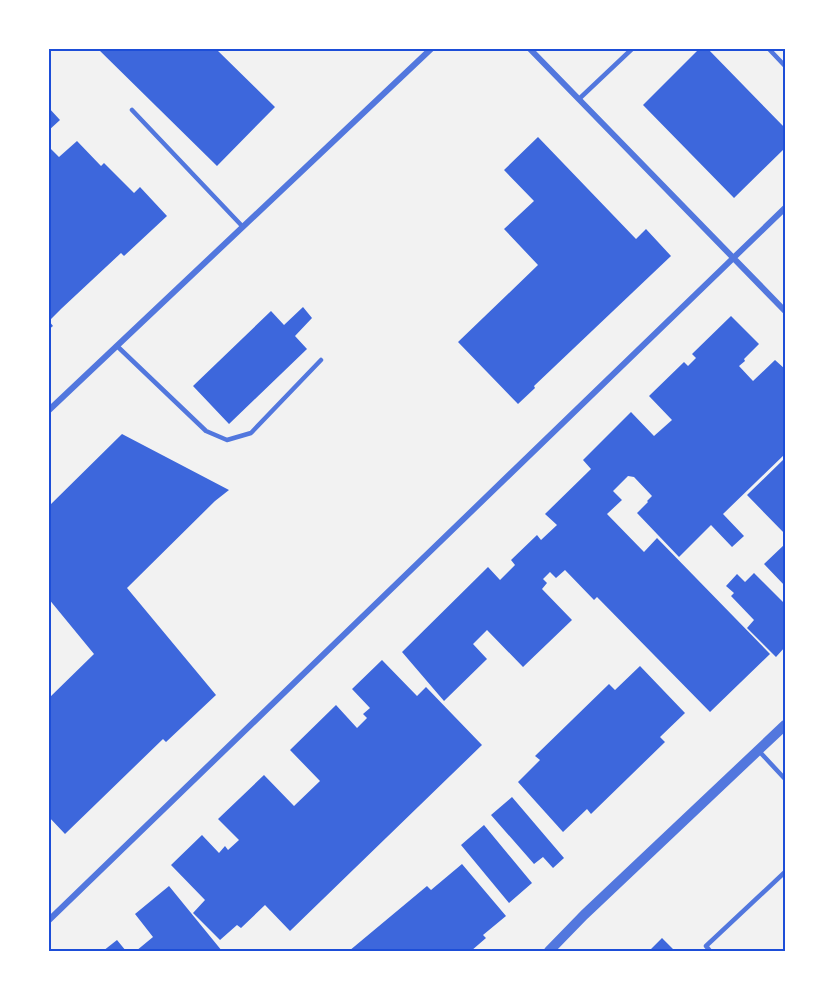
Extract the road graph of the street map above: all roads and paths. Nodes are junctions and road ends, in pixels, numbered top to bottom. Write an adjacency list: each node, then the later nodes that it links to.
1 (432, 48): 9 (street)
2 (529, 48): 6 (street)
3 (633, 48): 6 (lane)
4 (768, 48): 5 (lane)
5 (785, 66)
6 (579, 99): 10 (street)
7 (132, 110): 9 (lane)
8 (785, 208): 10 (street)
9 (243, 226): 12 (street)
10 (734, 259): 11 (street); 19 (street)
11 (785, 311)
12 (117, 346): 13 (lane); 14 (street)
13 (321, 360)
14 (48, 411)
15 (785, 725): 16 (street)
16 (758, 750): 17 (lane); 20 (street)
17 (785, 779)
18 (785, 872): 21 (lane)
19 (48, 921)
20 (549, 951)
21 (710, 951)

